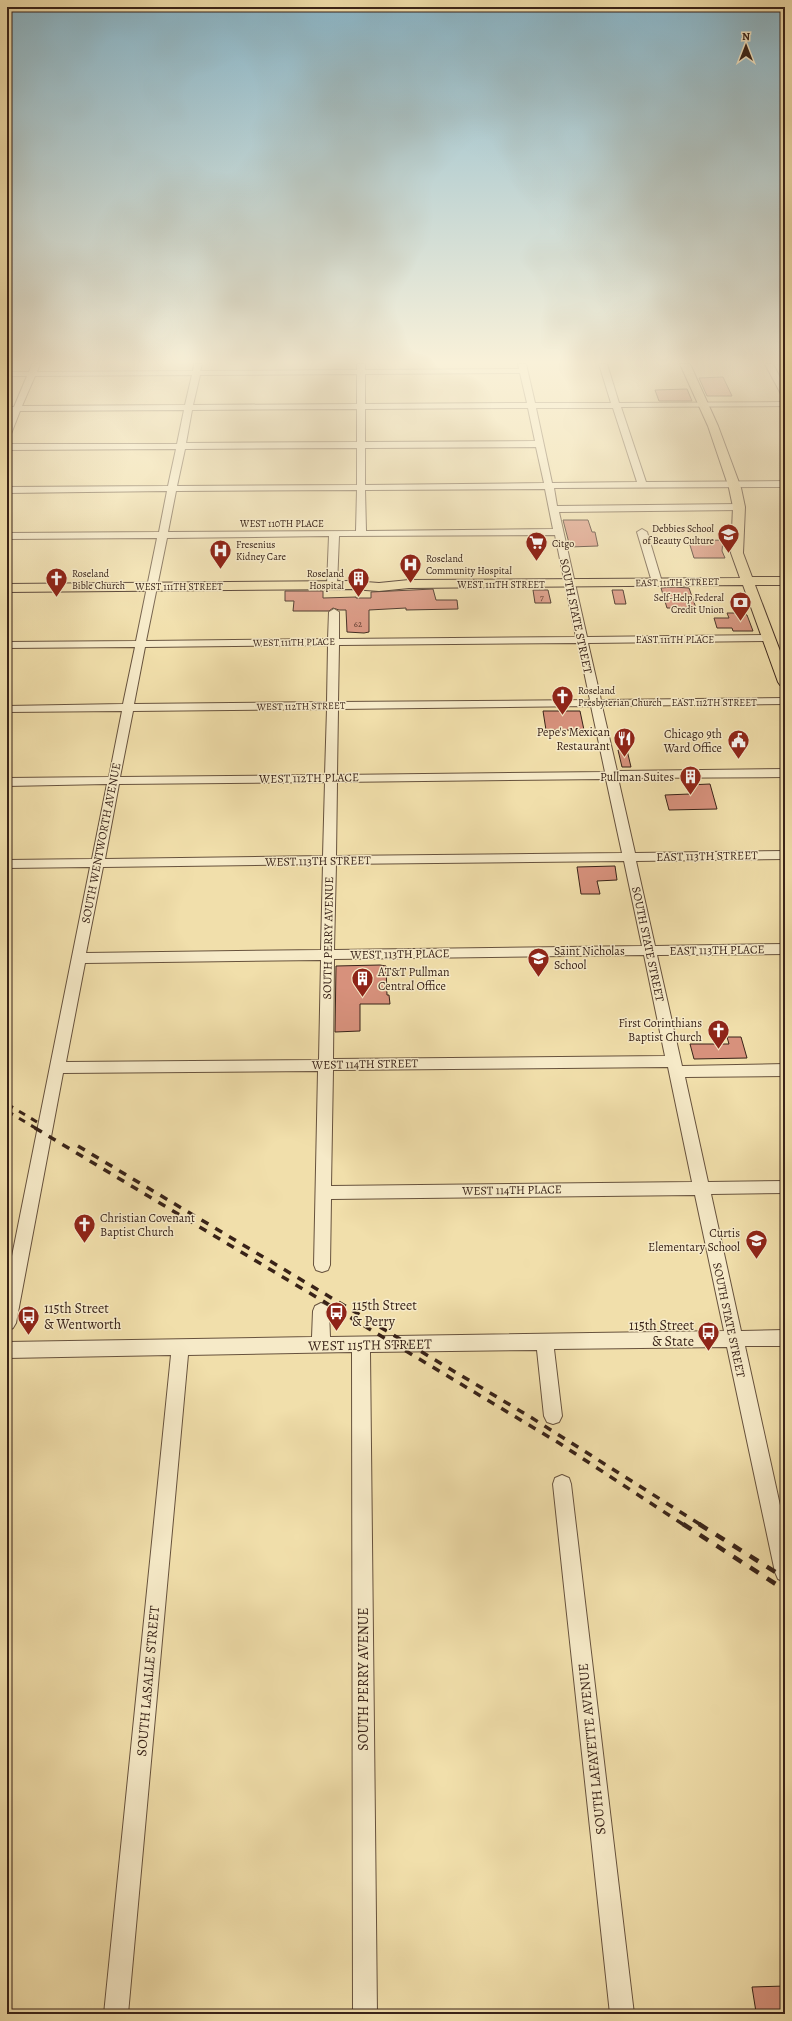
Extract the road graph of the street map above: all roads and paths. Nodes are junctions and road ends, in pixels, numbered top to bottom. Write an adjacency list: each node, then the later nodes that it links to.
1 (178, 458): 11 (street, SOUTH WENTWORTH AVENUE)
2 (361, 458): 10 (street)
3 (542, 458): 9 (street, SOUTH STATE STREET)
4 (633, 458): 7 (street)
5 (725, 458): 8 (main road)
6 (785, 484): 8 (street)
7 (642, 485): 8 (street); 9 (street)
8 (734, 485): 13 (main road)
9 (548, 486): 10 (street); 14 (street, SOUTH STATE STREET)
10 (361, 487): 11 (street); 18 (street)
11 (172, 488): 12 (street); 19 (street, SOUTH WENTWORTH AVENUE)
12 (7, 490)
13 (739, 507): 14 (street); 21 (main road)
14 (553, 509): 15 (street, SOUTH STATE STREET)
15 (558, 532): 18 (street, WEST 110TH PLACE); 24 (street, SOUTH STATE STREET)
16 (642, 532): 23 (street)
17 (334, 534): 18 (street, WEST 110TH PLACE); 19 (street, WEST 110TH PLACE); 25 (street)
18 (361, 534)
19 (163, 535): 20 (street, WEST 110TH PLACE); 26 (street, SOUTH WENTWORTH AVENUE)
20 (7, 536)
21 (748, 581): 22 (main road, EAST 111TH STREET); 23 (main road, EAST 111TH STREET); 29 (main road)
22 (785, 581)
23 (657, 582): 24 (main road, EAST 111TH STREET)
24 (569, 583): 25 (main road, WEST 111TH STREET); 30 (street, SOUTH STATE STREET)
25 (332, 585): 26 (main road, WEST 111TH STREET)
26 (152, 586): 27 (main road, WEST 111TH STREET); 32 (street, SOUTH WENTWORTH AVENUE)
27 (7, 588)
28 (334, 612): 31 (street, SOUTH PERRY AVENUE)
29 (769, 638): 30 (street, EAST 111TH PLACE); 34 (main road)
30 (581, 640): 31 (street, WEST 111TH PLACE); 36 (street, SOUTH STATE STREET)
31 (333, 642): 32 (street, WEST 111TH PLACE); 37 (street, SOUTH PERRY AVENUE)
32 (141, 643): 33 (street, WEST 111TH PLACE); 38 (street, SOUTH WENTWORTH AVENUE)
33 (7, 645)
34 (785, 682)
35 (785, 702): 36 (street, EAST 112TH STREET)
36 (595, 703): 37 (street, WEST 112TH STREET); 41 (street, SOUTH STATE STREET)
37 (332, 706): 38 (street, WEST 112TH STREET); 42 (street, SOUTH PERRY AVENUE)
38 (128, 708): 39 (street, WEST 112TH STREET); 43 (street, SOUTH WENTWORTH AVENUE)
39 (7, 709)
40 (785, 773): 41 (street, WEST 112TH PLACE)
41 (611, 775): 42 (street, WEST 112TH PLACE); 46 (street, SOUTH STATE STREET)
42 (331, 778): 43 (street, WEST 112TH PLACE); 47 (street, SOUTH PERRY AVENUE)
43 (114, 780): 44 (street, WEST 112TH PLACE); 48 (street, SOUTH WENTWORTH AVENUE)
44 (7, 782)
45 (785, 855): 46 (street, EAST 113TH STREET)
46 (628, 857): 47 (street, WEST 113TH STREET); 51 (street, SOUTH STATE STREET)
47 (329, 860): 48 (street, WEST 113TH STREET); 52 (street, SOUTH PERRY AVENUE)
48 (97, 863): 49 (street, WEST 113TH STREET); 53 (street, SOUTH WENTWORTH AVENUE)
49 (7, 864)
50 (785, 949): 51 (street, EAST 113TH PLACE)
51 (649, 951): 52 (street, WEST 113TH PLACE); 55 (street, SOUTH STATE STREET)
52 (328, 955): 53 (street, WEST 113TH PLACE); 54 (street, SOUTH PERRY AVENUE)
53 (79, 958): 56 (street, SOUTH WENTWORTH AVENUE)
54 (326, 1065): 55 (street, WEST 114TH STREET); 56 (street, WEST 114TH STREET); 60 (street, SOUTH PERRY AVENUE)
55 (674, 1067): 57 (street, WEST 114TH STREET); 59 (street, SOUTH STATE STREET)
56 (57, 1068): 63 (street, SOUTH WENTWORTH AVENUE)
57 (785, 1070)
58 (785, 1187): 59 (street, WEST 114TH PLACE)
59 (700, 1188): 60 (street, WEST 114TH PLACE); 65 (street, SOUTH STATE STREET)
60 (324, 1193): 61 (street, SOUTH PERRY AVENUE)
61 (322, 1265)
62 (321, 1311): 68 (street)
63 (7, 1323)
64 (785, 1338): 65 (street, WEST 115TH STREET)
65 (734, 1339): 66 (street, WEST 115TH STREET); 73 (street, SOUTH STATE STREET)
66 (545, 1342): 67 (street, WEST 115TH STREET); 71 (street)
67 (360, 1345): 68 (street, WEST 115TH STREET); 75 (street, SOUTH PERRY AVENUE)
68 (321, 1346): 69 (street, WEST 115TH STREET)
69 (180, 1348): 70 (street, WEST 115TH STREET); 74 (street, SOUTH LASALLE STREET)
70 (7, 1350)
71 (553, 1416)
72 (562, 1484): 76 (street, SOUTH LAFAYETTE AVENUE)
73 (785, 1572)
74 (116, 2014)
75 (365, 2014)
76 (622, 2014)

